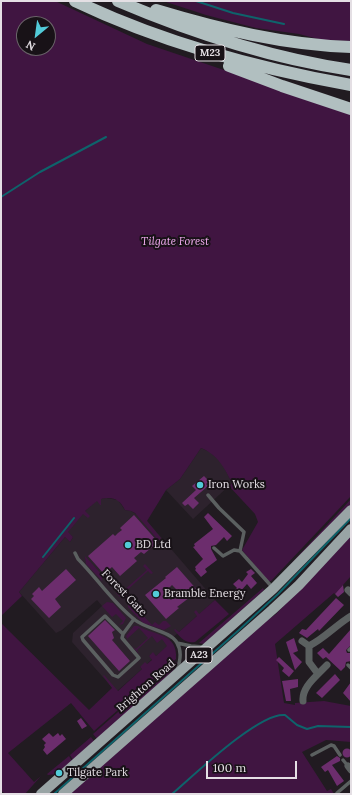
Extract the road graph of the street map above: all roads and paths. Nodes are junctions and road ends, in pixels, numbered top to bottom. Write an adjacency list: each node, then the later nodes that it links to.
1 (75, 1): 4 (highway, M23)
2 (118, 1): 6 (highway, M23)
3 (129, 1): 5 (highway, M23)
4 (124, 24): 7 (highway, M23); 8 (highway, M23)
5 (351, 47)
6 (351, 70)
7 (351, 85)
8 (351, 109)
9 (208, 495): 13 (lane)
10 (351, 510): 15 (main road, Brighton Road / A23)
11 (351, 529): 34 (main road, A23)
12 (214, 548): 13 (lane)
13 (240, 551): 15 (lane)
14 (75, 553): 17 (lane, Forest Gate)
15 (274, 589): 21 (main road, Brighton Road / A23)
16 (351, 616): 22 (street)
17 (134, 619): 18 (lane); 20 (lane, Forest Gate)
18 (123, 634): 18 (lane)
19 (302, 641): 22 (street)
20 (177, 643): 21 (lane); 25 (lane)
21 (210, 646): 25 (main road, Brighton Road / A23)
22 (309, 646): 24 (street)
23 (327, 665): 24 (street)
24 (318, 674): 26 (street)
25 (175, 677): 33 (main road, Brighton Road / A23)
26 (303, 701)
27 (312, 755): 28 (lane)
28 (340, 755)
29 (343, 760): 30 (lane)
30 (350, 768)
31 (351, 781): 32 (lane)
32 (337, 793)
33 (41, 794)
34 (63, 794)

